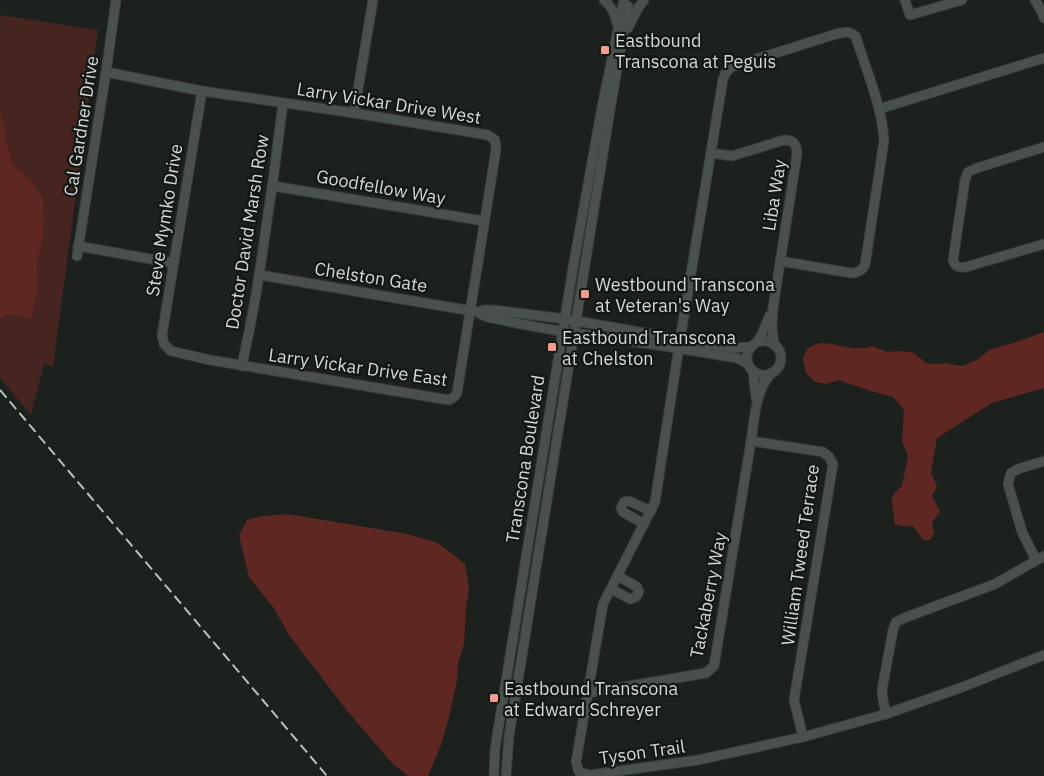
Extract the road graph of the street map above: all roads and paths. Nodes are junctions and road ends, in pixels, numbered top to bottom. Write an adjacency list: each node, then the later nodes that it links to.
1 (116, 0): 15 (street, Cal Gardner Drive)
2 (373, 0): 19 (street)
3 (604, 0): 12 (street)
4 (624, 0): 12 (street, Transcona Boulevard)
5 (630, 0): 13 (street, Transcona Boulevard)
6 (644, 0): 13 (street)
7 (905, 0): 8 (street)
8 (962, 0)
9 (1035, 0): 11 (street)
10 (1042, 0): 11 (street)
11 (1043, 15)
12 (618, 29): 32 (street, Transcona Boulevard)
13 (623, 37): 33 (street, Transcona Boulevard)
14 (1044, 58): 18 (street)
15 (106, 72): 16 (street, Larry Vickar Drive West); 25 (street, Cal Gardner Drive)
16 (202, 91): 17 (street, Larry Vickar Drive West); 28 (street, Steve Mymko Drive)
17 (283, 103): 19 (street, Larry Vickar Drive West); 22 (street, Doctor David Marsh Row)
18 (879, 109): 21 (street, Tyson Trail); 27 (street, Tyson Trail)
19 (354, 113): 23 (street, Larry Vickar Drive West)
20 (1044, 147): 24 (street)
21 (712, 153): 27 (street, Liba Way); 36 (street, Tyson Trail)
22 (273, 186): 23 (street, Goodfellow Way); 29 (street, Doctor David Marsh Row)
23 (484, 221): 31 (street, Larry Vickar Drive West)
24 (1044, 244)
25 (78, 246): 26 (street, Cal Gardner Drive); 28 (street)
26 (77, 256)
27 (780, 261): 30 (street, Liba Way)
28 (173, 263): 39 (street, Steve Mymko Drive)
29 (260, 275): 31 (street, Chelston Gate); 40 (street, Doctor David Marsh Row)
30 (773, 308): 37 (street, Liba Way); 38 (street, Liba Way)
31 (474, 311): 32 (street, Chelston Gate); 34 (street, Chelston Gate); 40 (street, Larry Vickar Drive East)
32 (564, 319): 33 (street, Chelston Gate); 34 (street, Transcona Boulevard)
33 (576, 321): 35 (street, Transcona Boulevard); 36 (street, Chelston Gate)
34 (563, 332): 35 (street, Chelston Gate); 55 (street, Transcona Boulevard)
35 (574, 333): 36 (street, Chelston Gate); 56 (street, Transcona Boulevard)
36 (679, 344): 38 (street); 41 (street); 46 (street, Tyson Trail)
37 (774, 344): 38 (street); 42 (street)
38 (754, 345): 41 (street)
39 (171, 350): 40 (street, Larry Vickar Drive East)
40 (242, 366)
41 (750, 368): 42 (street); 43 (street)
42 (772, 373): 43 (street)
43 (756, 404): 44 (street, Tackaberry Way)
44 (752, 441): 52 (street, Tackaberry Way); 54 (street, William Tweed Terrace)
45 (1044, 461): 48 (street)
46 (651, 511): 47 (street, Tyson Trail); 47 (street)
47 (644, 524): 49 (street, Tyson Trail)
48 (1040, 558): 53 (street)
49 (618, 576): 50 (street, Tyson Trail); 50 (street)
50 (611, 589): 52 (street, Tyson Trail)
51 (1044, 655): 53 (street, Tyson Trail)
52 (588, 693): 54 (street, Tyson Trail)
53 (886, 714): 54 (street, Tyson Trail)
54 (803, 737)
55 (494, 776)
56 (506, 776)

